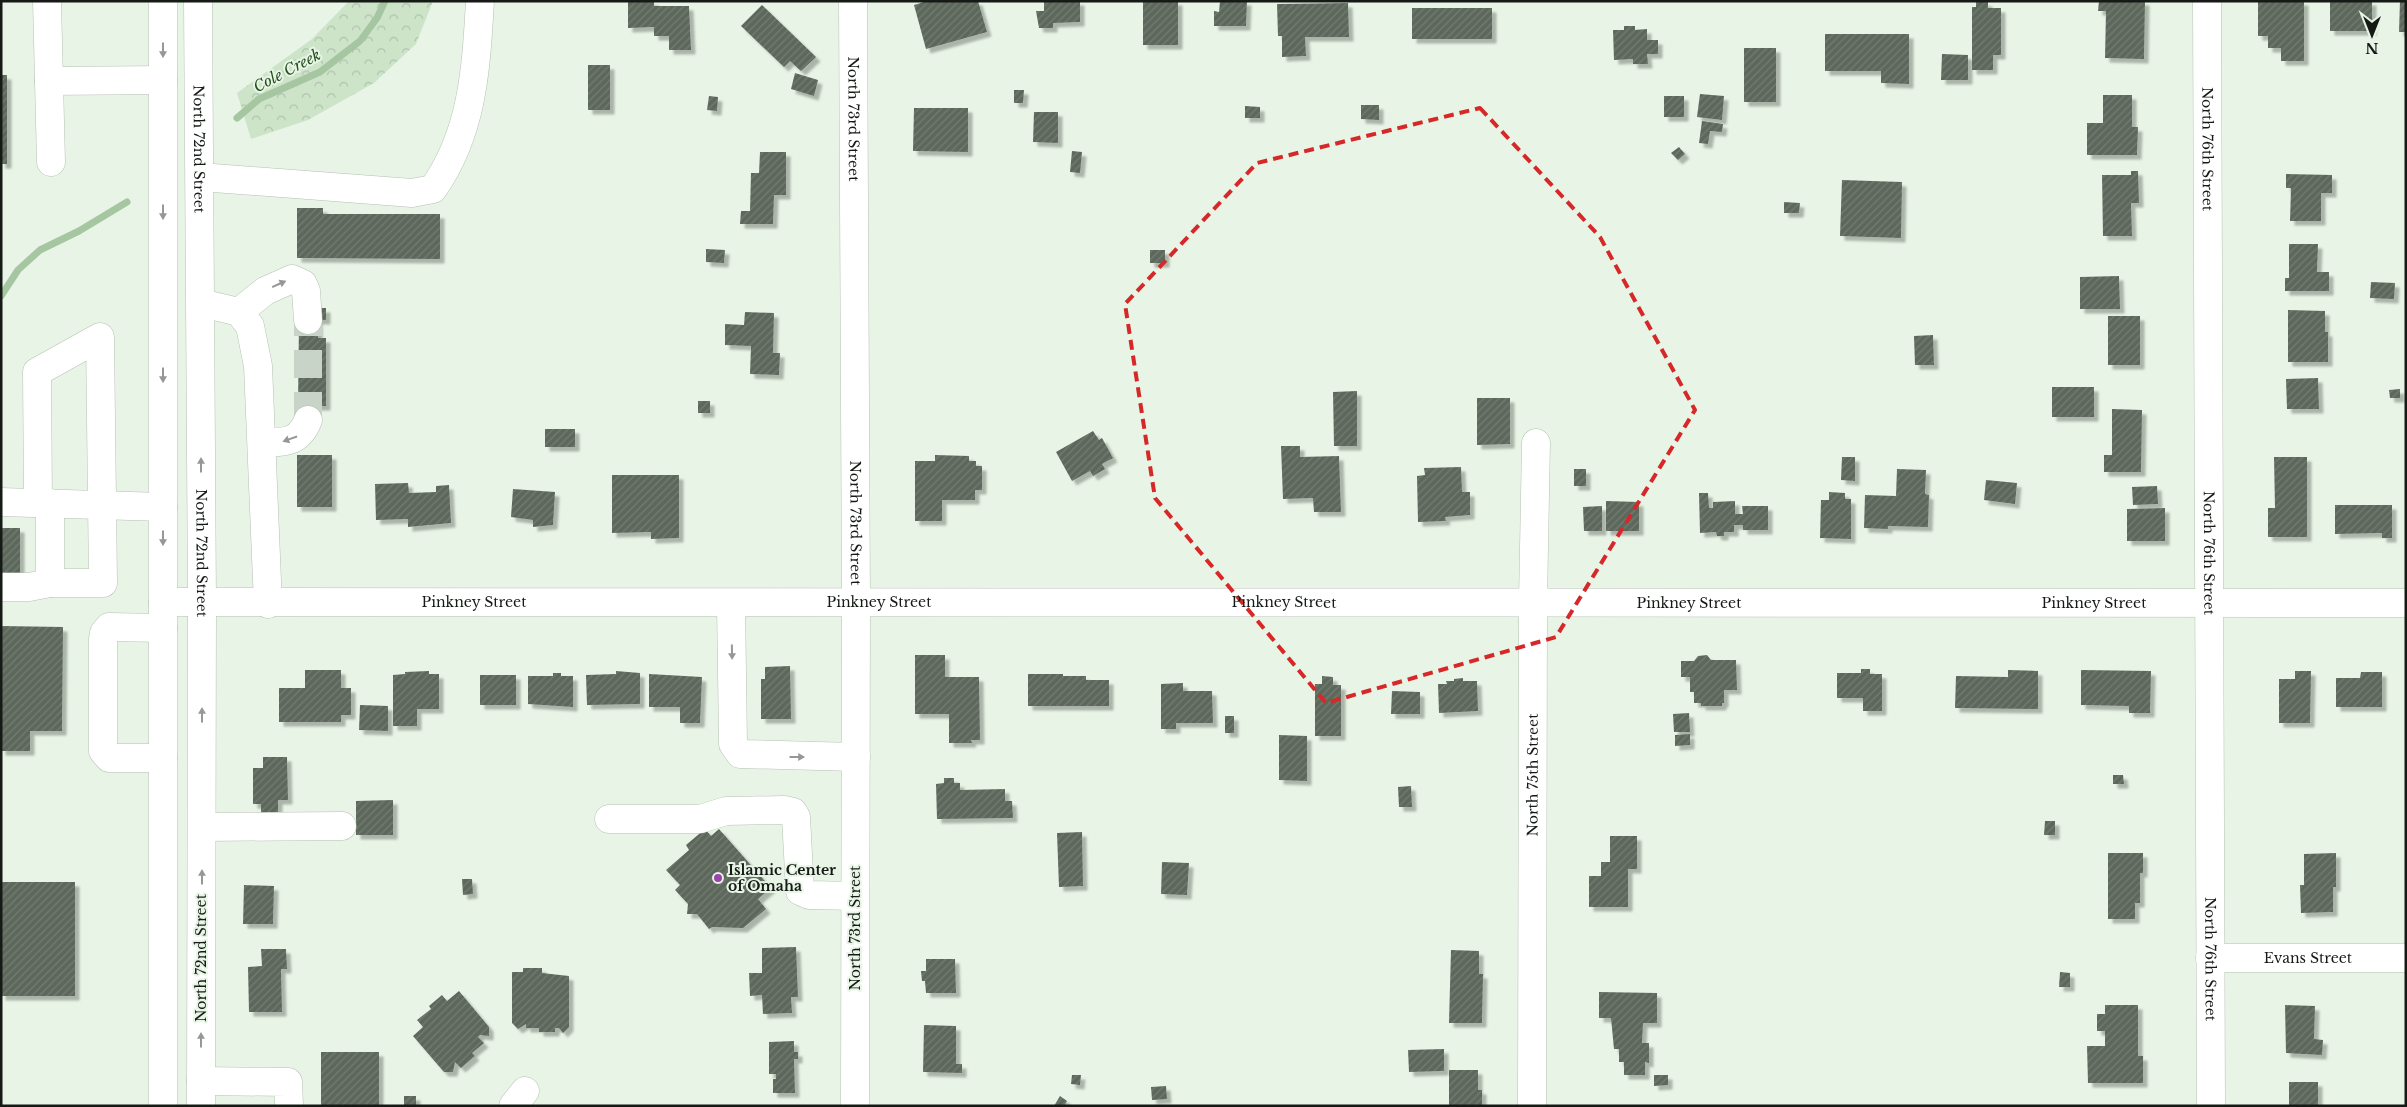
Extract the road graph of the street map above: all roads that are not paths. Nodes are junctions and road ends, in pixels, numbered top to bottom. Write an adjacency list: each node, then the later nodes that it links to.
1 (47, 1): 8 (street)
2 (163, 1): 7 (street, one-way to 7)
3 (198, 1): 10 (street, North 72nd Street)
4 (480, 1): 10 (street)
5 (853, 1): 24 (street, North 73rd Street)
6 (2207, 1): 25 (street, North 76th Street)
7 (163, 80): 8 (street); 20 (street, one-way to 20)
8 (49, 81): 9 (street)
9 (51, 162)
10 (200, 177): 11 (street, North 72nd Street)
11 (201, 303): 12 (street); 26 (street, North 72nd Street, one-way to 11)
12 (240, 312): 13 (street, one-way to 13); 15 (street)
13 (308, 320)
14 (308, 420): 15 (street, one-way to 15)
15 (262, 443): 29 (street)
16 (1536, 443): 23 (street, North 75th Street)
17 (1, 502): 18 (street)
18 (44, 503): 19 (street); 19 (street); 21 (street)
19 (102, 506): 20 (street); 21 (street)
20 (163, 507): 30 (street, one-way to 30)
21 (50, 583): 22 (street)
22 (1, 588)
23 (1533, 601): 24 (street, Pinkney Street); 25 (street, Pinkney Street); 43 (street, North 75th Street)
24 (856, 602): 27 (street, Pinkney Street); 31 (street, North 73rd Street)
25 (2208, 602): 28 (street, Pinkney Street); 37 (street, North 76th Street)
26 (202, 603): 29 (street, Pinkney Street); 30 (street, Pinkney Street); 35 (street, North 72nd Street, one-way to 26)
27 (731, 603): 29 (street, Pinkney Street); 31 (street, one-way to 31)
28 (2406, 603)
29 (268, 604)
30 (163, 615): 32 (street); 32 (street, Pinkney Street)
31 (856, 757): 36 (street, North 73rd Street)
32 (163, 758): 40 (street)
33 (609, 819): 36 (street)
34 (342, 826): 35 (street)
35 (202, 827): 39 (street, North 72nd Street, one-way to 35)
36 (855, 896): 42 (street, North 73rd Street)
37 (2210, 958): 38 (street, Evans Street); 44 (street, North 76th Street)
38 (2406, 958)
39 (201, 1094): 41 (street)
40 (163, 1106)
41 (288, 1106)
42 (855, 1106)
43 (1532, 1106)
44 (2211, 1106)

